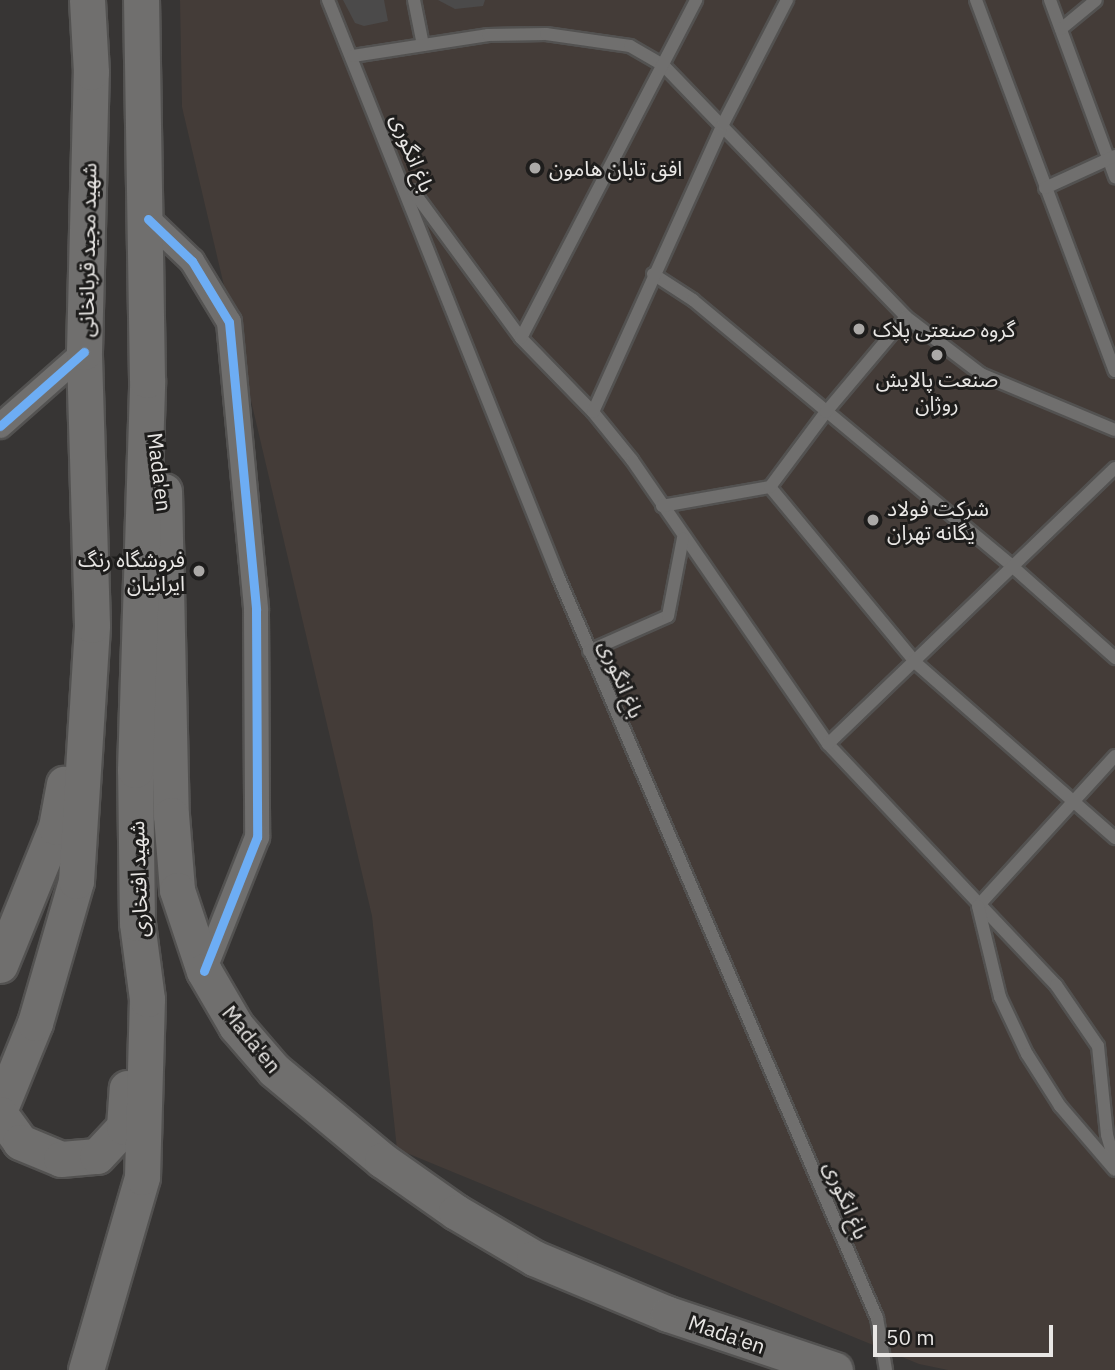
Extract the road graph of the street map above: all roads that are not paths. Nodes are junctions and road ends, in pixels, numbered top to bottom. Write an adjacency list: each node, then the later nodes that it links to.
1 (87, 0): 23 (main road, شهید مجید قربانخانی)
2 (141, 0): 19 (main road)
3 (328, 0): 12 (lane, باغ انگوری)
4 (414, 0): 11 (lane)
5 (696, 0): 13 (lane)
6 (787, 0): 14 (lane)
7 (976, 0): 18 (lane)
8 (1050, 0): 10 (lane)
9 (1096, 0): 10 (lane)
10 (1061, 29): 15 (lane)
11 (423, 45): 12 (lane); 13 (lane)
12 (353, 56): 16 (lane, باغ انگوری)
13 (664, 65): 14 (lane); 22 (lane)
14 (723, 124): 20 (lane); 21 (lane)
15 (1111, 157): 17 (lane); 18 (lane)
16 (401, 174): 22 (lane); 36 (lane, باغ انگوری)
17 (1115, 177)
18 (1045, 188): 24 (lane)
19 (148, 219): 25 (main road); 45 (street)
20 (653, 274): 26 (lane); 27 (lane)
21 (906, 317): 27 (lane); 29 (lane)
22 (521, 338): 26 (lane)
23 (85, 352): 28 (street); 35 (main road, شهید مجید قربانخانی)
24 (1115, 371)
25 (147, 380): 45 (main road, Mada'en); 46 (main road, شهید افتخاری)
26 (593, 412): 32 (lane)
27 (826, 412): 31 (lane); 34 (lane)
28 (0, 426)
29 (1115, 430)
30 (1115, 468): 34 (lane)
31 (770, 487): 32 (lane); 38 (lane)
32 (662, 506): 33 (lane)
33 (682, 538): 36 (lane); 39 (lane)
34 (1013, 567): 37 (lane); 38 (lane)
35 (92, 625): 44 (main road); 48 (main road)
36 (589, 651): 54 (lane, باغ انگوری)
37 (1115, 658)
38 (916, 664): 39 (lane); 41 (lane)
39 (828, 744): 43 (lane)
40 (1115, 756): 41 (lane)
41 (1074, 801): 42 (lane); 43 (lane)
42 (1115, 838)
43 (978, 906): 47 (lane); 51 (lane)
44 (0, 965)
45 (204, 971): 53 (main road, Mada'en)
46 (147, 999): 49 (main road); 52 (main road, شهید افتخاری)
47 (1110, 1106): 50 (lane)
48 (0, 1109)
49 (0, 1114)
50 (1115, 1163)
51 (1115, 1170)
52 (86, 1370)
53 (835, 1370)
54 (886, 1370)

